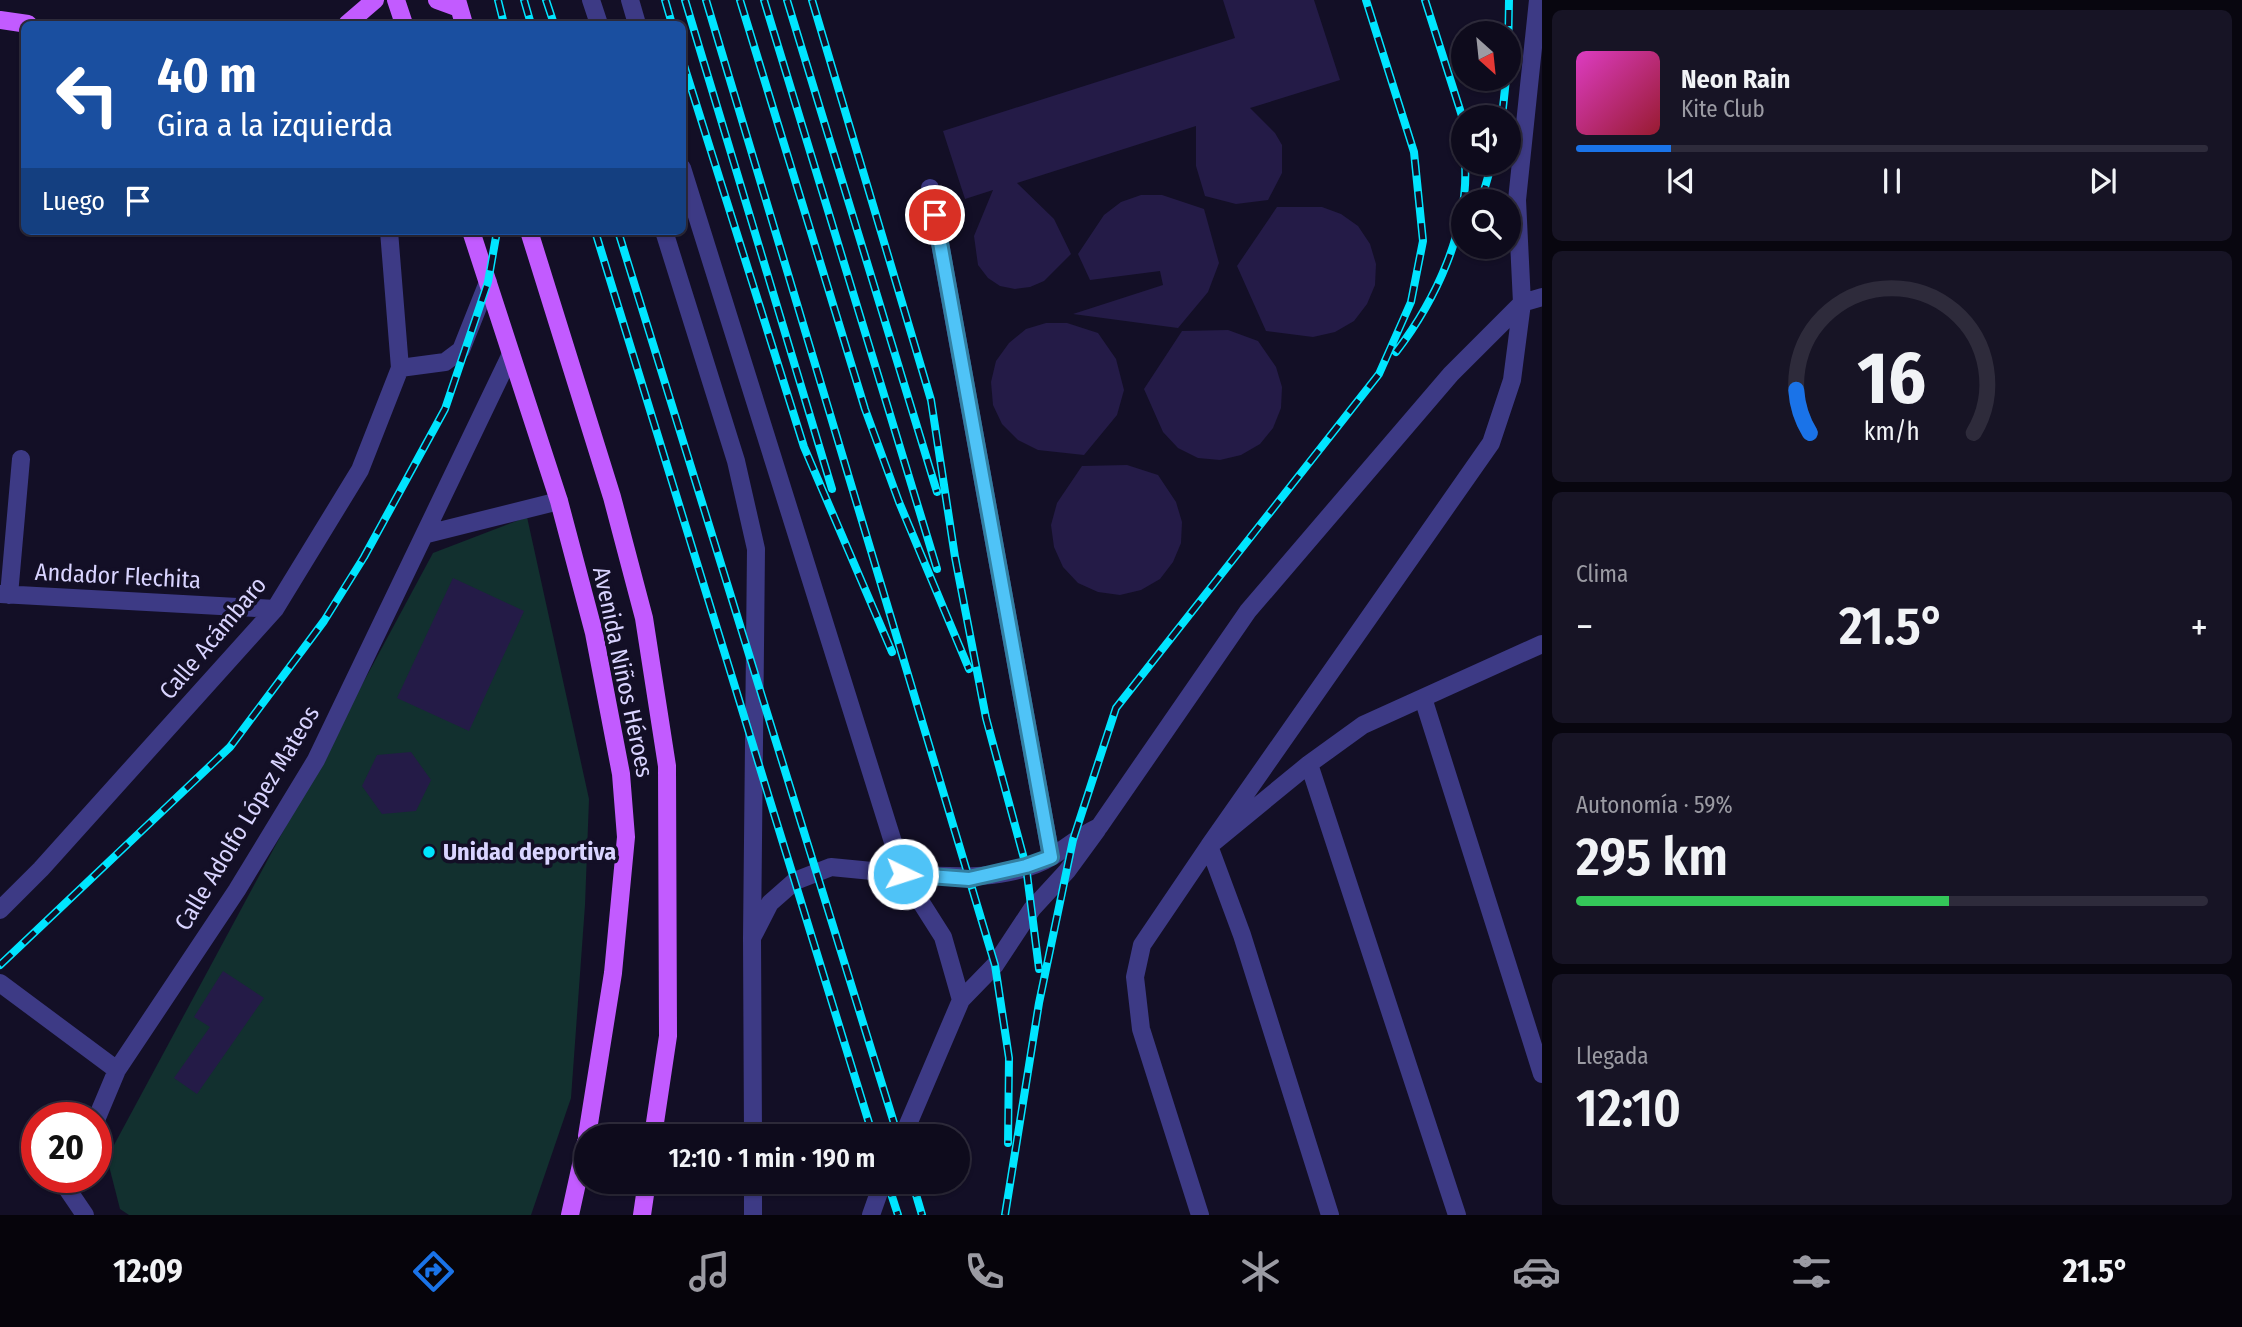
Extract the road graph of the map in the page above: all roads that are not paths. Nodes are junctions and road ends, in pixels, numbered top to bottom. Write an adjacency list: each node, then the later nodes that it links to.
1 (375, 0): 9 (main road)
2 (396, 0): 10 (main road)
3 (436, 0): 7 (main road)
4 (591, 0): 11 (street)
5 (630, 0): 12 (street)
6 (1538, 0): 22 (street)
7 (460, 11)
8 (0, 20): 13 (main road)
9 (350, 21)
10 (403, 21)
11 (598, 21)
12 (636, 21)
13 (21, 23)
14 (686, 181): 36 (street)
15 (930, 188): 35 (street)
16 (389, 235): 24 (street, Calle Acámbaro)
17 (472, 235): 20 (main road, Avenida Niños Héroes)
18 (530, 235): 45 (main road, Avenida Niños Héroes)
19 (665, 235): 38 (street)
20 (488, 282): 23 (main road, Avenida Niños Héroes); 24 (street)
21 (1542, 297): 22 (street)
22 (1522, 303): 33 (street); 34 (street)
23 (511, 354): 26 (main road, Avenida Niños Héroes); 27 (street, Calle Adolfo López Mateos)
24 (400, 368): 29 (street, Calle Acámbaro)
25 (21, 459): 28 (street)
26 (559, 501): 27 (street); 44 (main road, Avenida Niños Héroes)
27 (427, 534): 41 (street, Calle Adolfo López Mateos)
28 (5, 595): 29 (street, Andador Flechita)
29 (275, 609): 37 (street, Calle Acámbaro)
30 (1541, 648): 31 (street)
31 (1423, 698): 32 (street); 42 (street)
32 (1309, 764): 34 (street); 60 (street)
33 (1099, 827): 35 (street); 40 (street)
34 (1209, 846): 58 (street); 59 (street)
35 (1051, 857): 36 (street)
36 (903, 874): 38 (street); 40 (street)
37 (3, 901)
38 (752, 939): 46 (street)
39 (0, 983): 41 (street)
40 (961, 1000): 47 (street)
41 (117, 1070): 43 (street, Calle Adolfo López Mateos)
42 (1542, 1074)
43 (104, 1102)
44 (589, 1124)
45 (655, 1124)
46 (753, 1124)
47 (908, 1124)
48 (70, 1193): 53 (street)
49 (575, 1194): 54 (main road)
50 (645, 1194): 55 (main road)
51 (753, 1194): 56 (street)
52 (878, 1194): 57 (street)
53 (85, 1215)
54 (570, 1215)
55 (642, 1215)
56 (753, 1215)
57 (871, 1215)
58 (1200, 1215)
59 (1330, 1215)
60 (1457, 1215)

